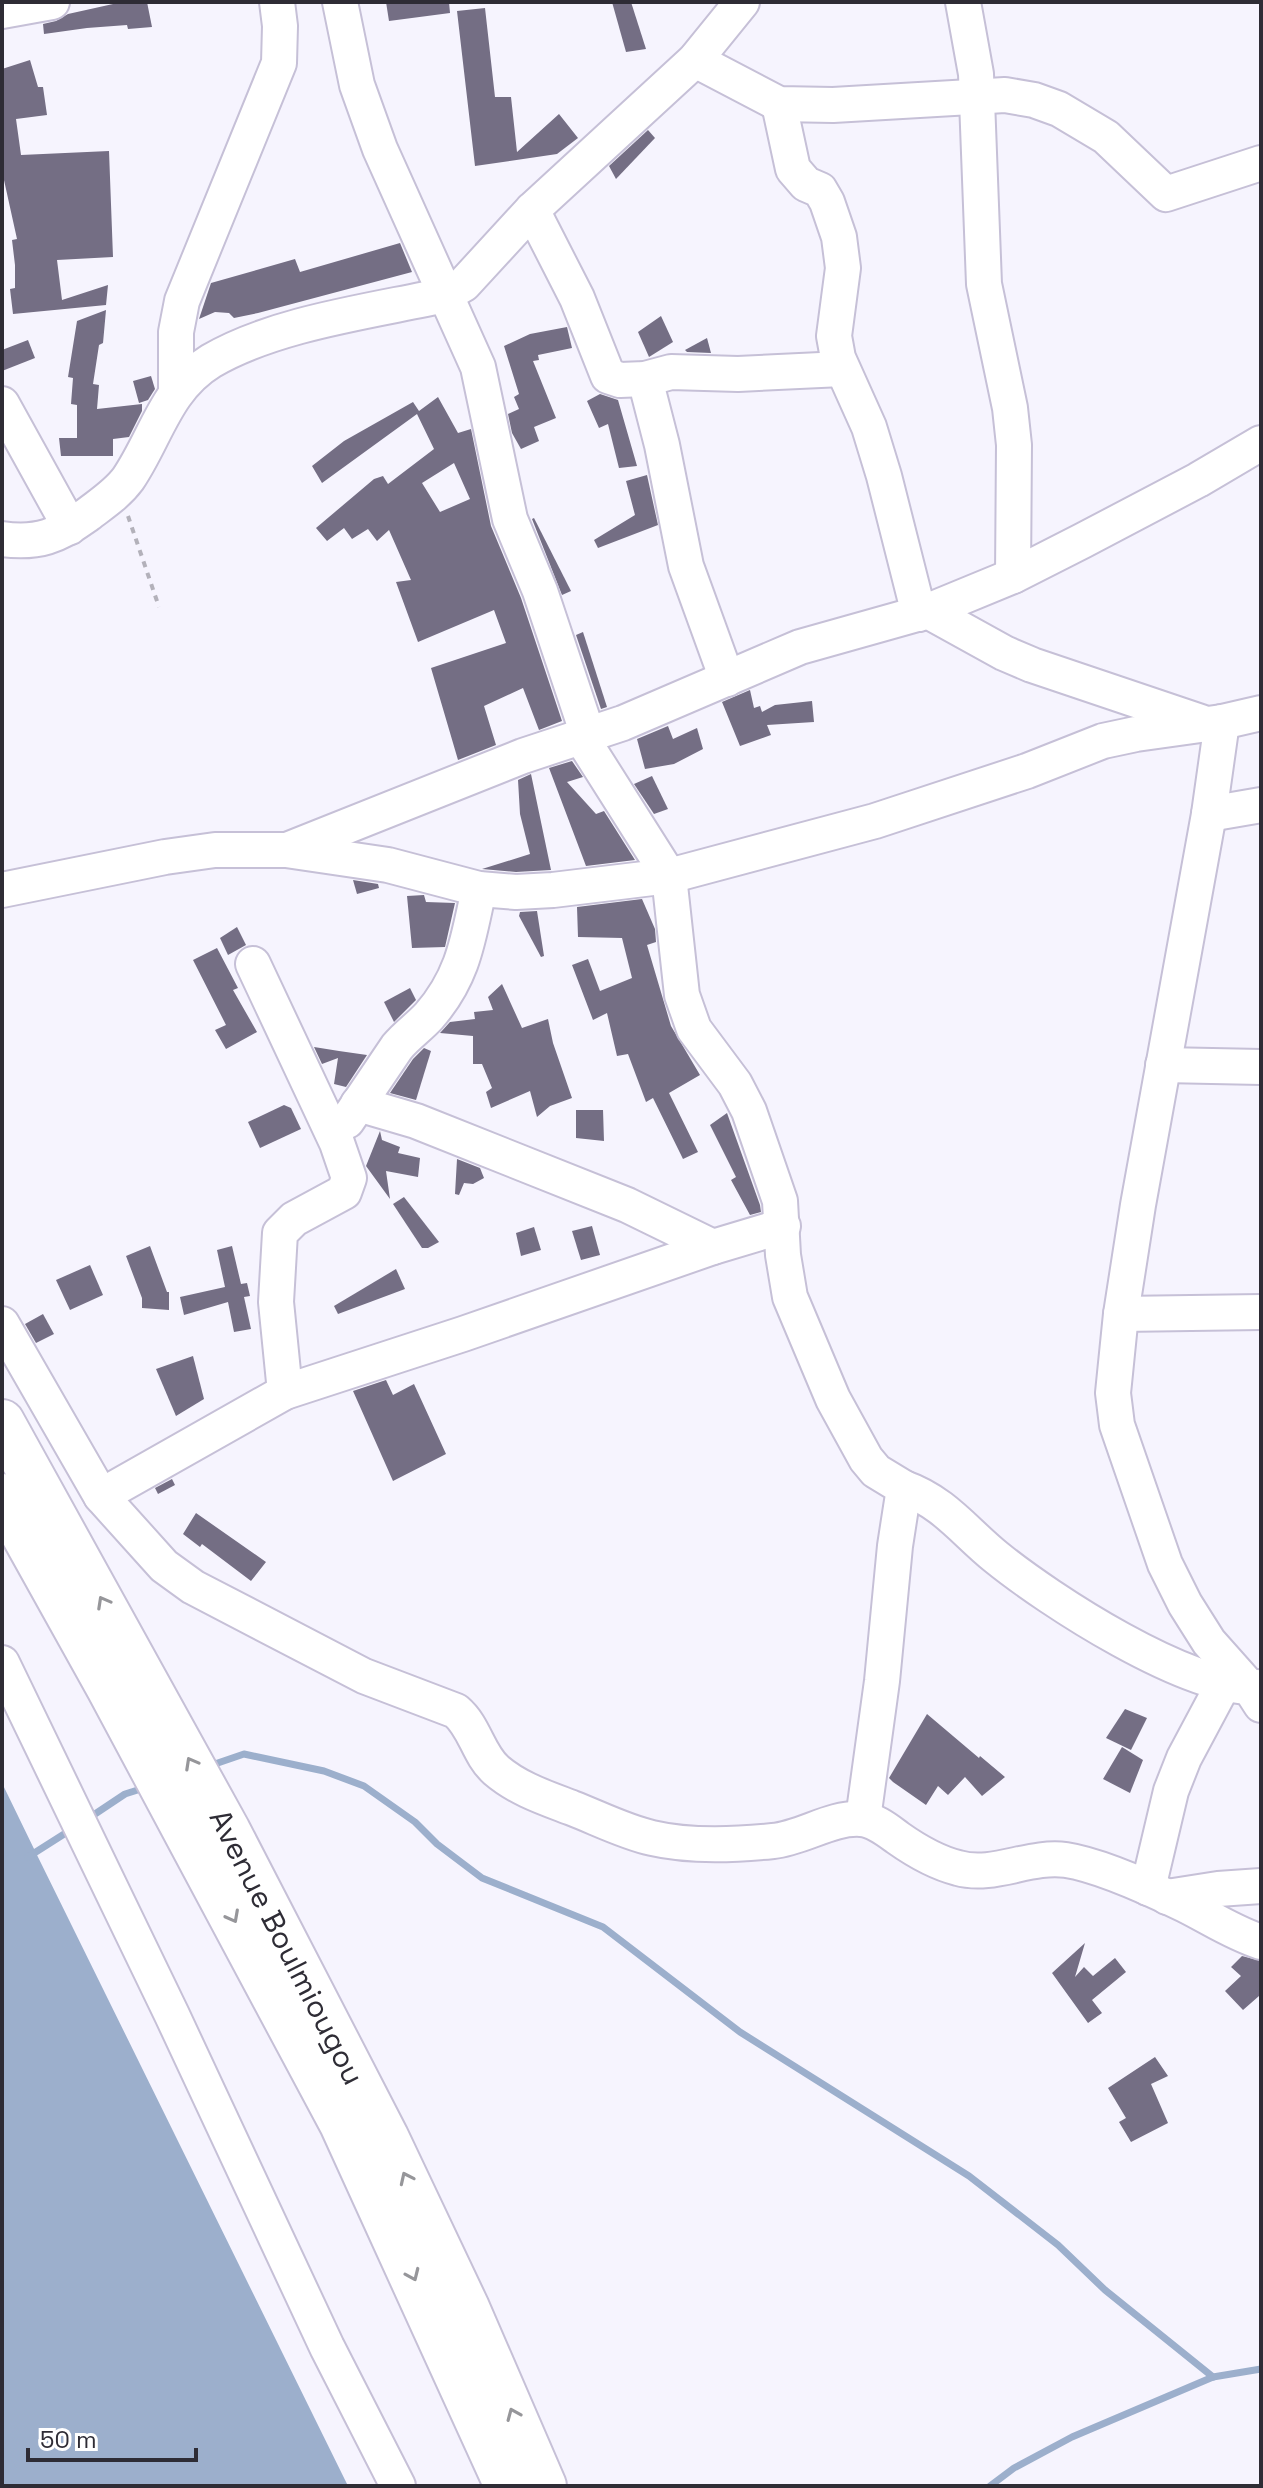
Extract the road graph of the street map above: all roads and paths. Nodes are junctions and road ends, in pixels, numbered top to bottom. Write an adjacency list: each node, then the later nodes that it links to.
1 (52, 2): 6 (street)
2 (277, 2): 15 (street)
3 (340, 2): 12 (street)
4 (742, 2): 7 (street)
5 (963, 2): 8 (street)
6 (2, 11)
7 (695, 60): 9 (street); 11 (street)
8 (977, 97): 9 (street); 10 (street); 21 (street)
9 (779, 104): 13 (street)
10 (1261, 163)
11 (532, 210): 12 (street); 14 (street)
12 (445, 295): 15 (street); 27 (street)
13 (842, 369): 14 (street); 23 (street)
14 (645, 379): 24 (street)
15 (176, 391): 18 (street)
16 (2, 404): 19 (street)
17 (1261, 443): 21 (street)
18 (117, 492): 19 (street); 22 (path)
19 (70, 527): 20 (street)
20 (2, 539)
21 (1013, 576): 23 (street)
22 (159, 607)
23 (923, 612): 24 (street); 26 (street)
24 (727, 679): 27 (street)
25 (1261, 713): 26 (street)
26 (1215, 723): 29 (street); 31 (street)
27 (585, 736): 30 (street); 31 (street)
28 (1261, 805): 29 (street)
29 (1209, 814): 35 (street)
30 (286, 850): 32 (street); 33 (street)
31 (669, 876): 32 (street); 39 (street)
32 (479, 889): 37 (street)
33 (2, 890)
34 (253, 964): 38 (street)
35 (1163, 1065): 36 (street); 42 (street)
36 (1261, 1067)
37 (358, 1104): 38 (street); 40 (street)
38 (337, 1143): 44 (street)
39 (783, 1226): 40 (street); 46 (street)
40 (713, 1247): 44 (street)
41 (1261, 1312): 42 (street)
42 (1121, 1314): 51 (street)
43 (2, 1324): 48 (street)
44 (285, 1392): 48 (street)
45 (2, 1422): 50 (highway, Avenue Boulmiougou, one-way to 45)
46 (904, 1488): 51 (street); 52 (street)
47 (2, 1496): 50 (highway, Avenue Boulmiougou)
48 (101, 1496): 52 (street)
49 (2, 1663): 57 (street)
50 (125, 1679): 53 (highway, Avenue Boulmiougou)
51 (1249, 1691): 55 (street)
52 (863, 1819): 55 (street)
53 (212, 1840): 58 (highway, Avenue Boulmiougou, one-way to 58); 59 (highway, Avenue Boulmiougou, one-way to 53)
54 (1261, 1886): 55 (street)
55 (1158, 1893): 56 (street)
56 (1261, 1942)
57 (398, 2486)
58 (507, 2486)
59 (544, 2486)

